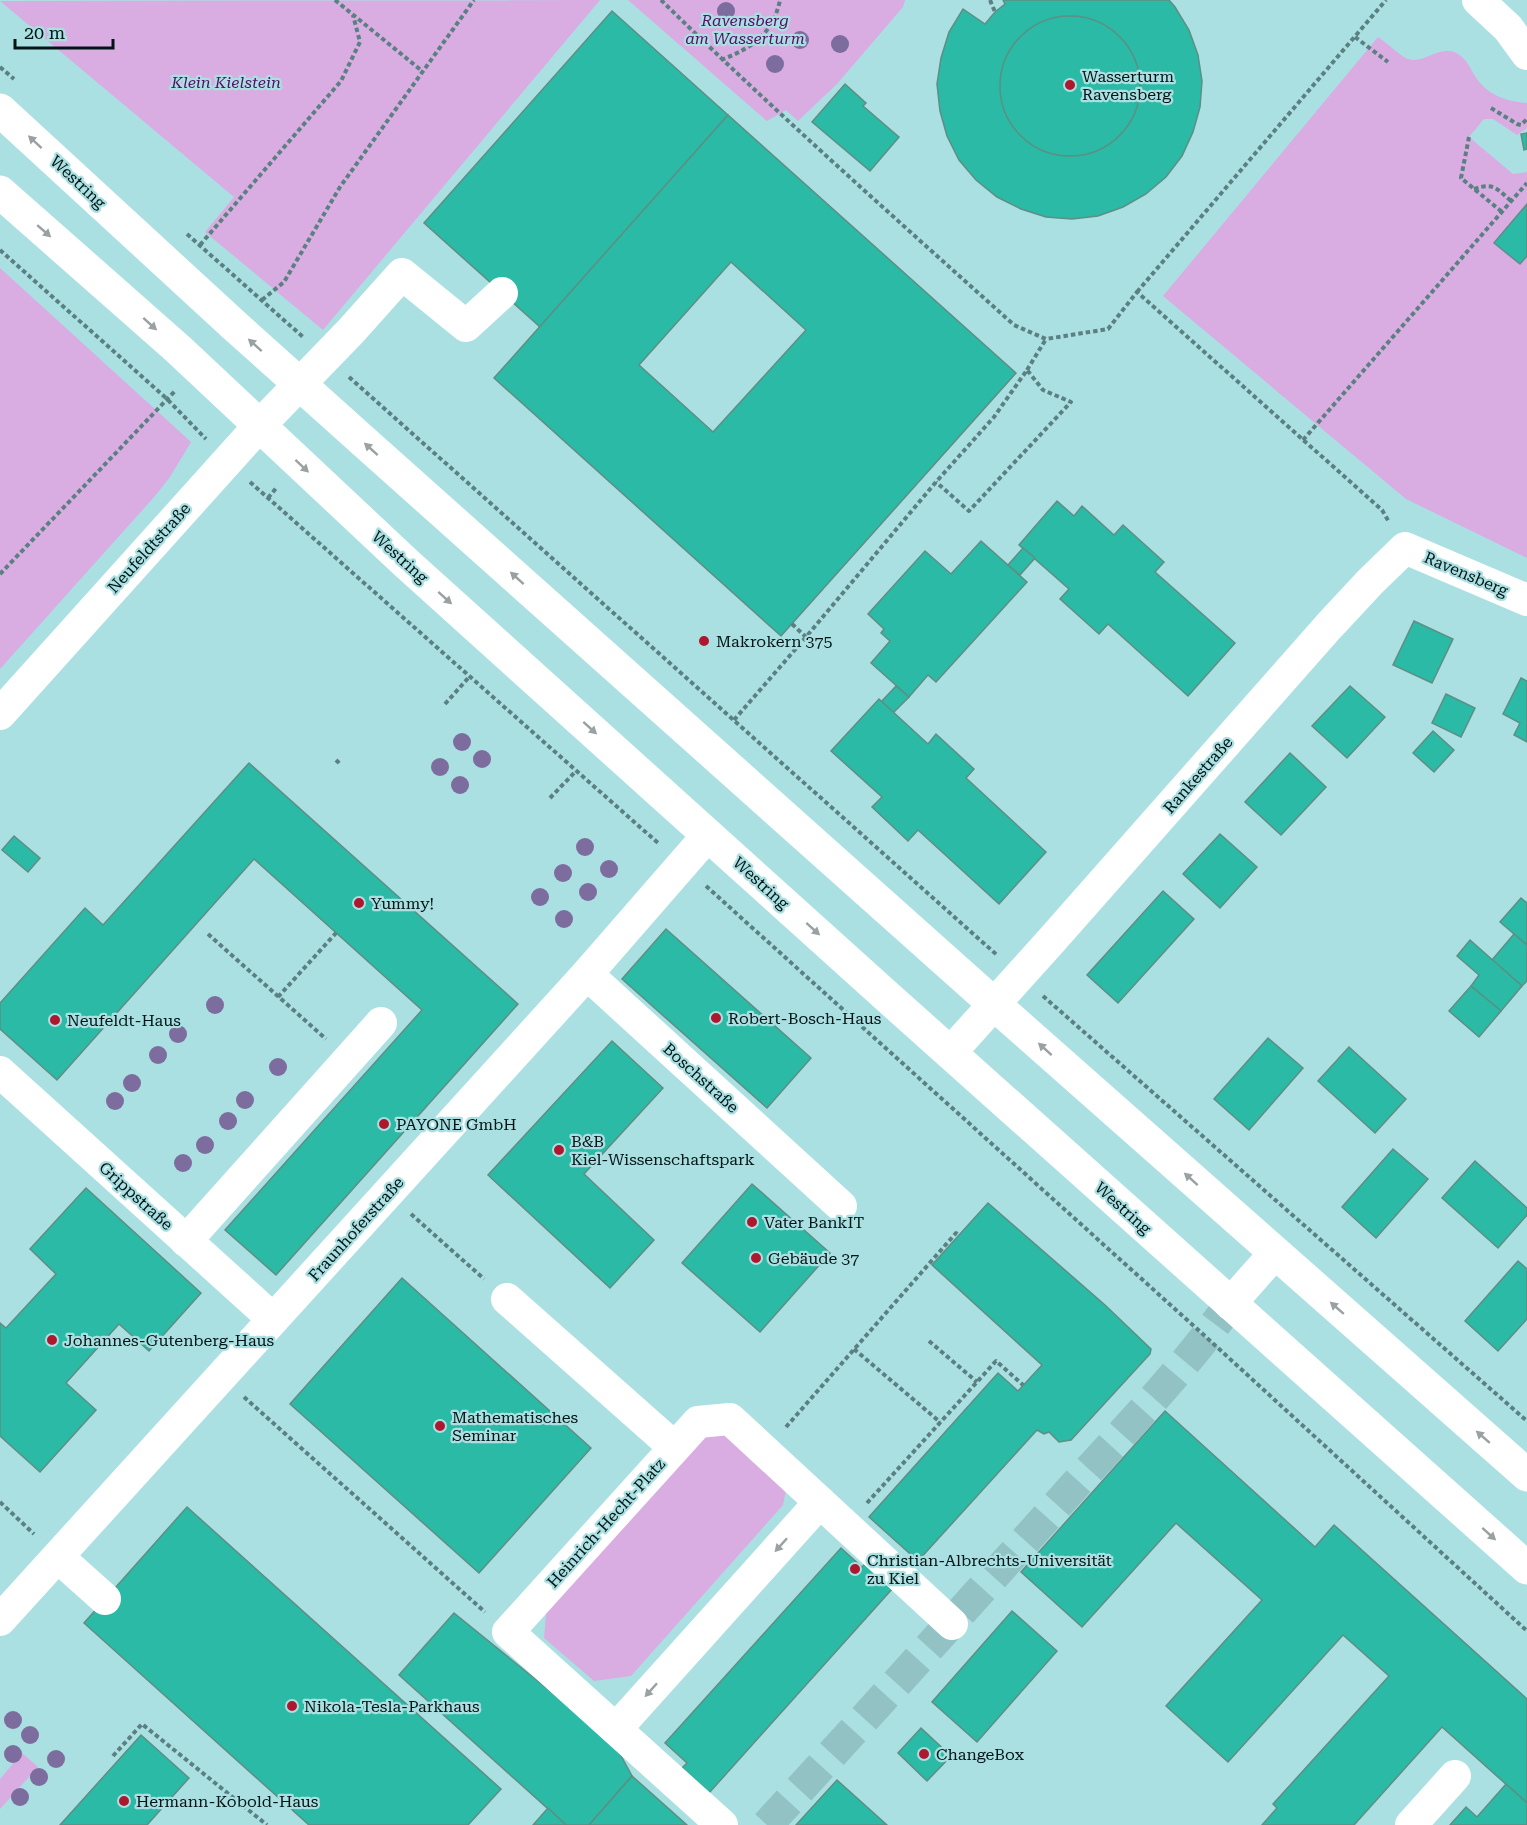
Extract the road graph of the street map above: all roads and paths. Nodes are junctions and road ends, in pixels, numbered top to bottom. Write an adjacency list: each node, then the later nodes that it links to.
1 (335, 0): 9 (path)
2 (474, 0): 15 (path)
3 (661, 0): 12 (path)
4 (780, 0): 12 (path)
5 (990, 0): 8 (path)
6 (1386, 0): 10 (path)
7 (1478, 0): 11 (street)
8 (995, 12)
9 (353, 15): 15 (path); 27 (path)
10 (1355, 37): 13 (path); 29 (path)
11 (1527, 54)
12 (721, 60): 33 (path)
13 (1388, 62)
14 (0, 67): 16 (path)
15 (422, 71): 31 (path)
16 (17, 82)
17 (1491, 108): 19 (path)
18 (0, 110): 32 (main road, Westring, one-way to 18)
19 (1527, 119)
20 (1468, 137): 22 (path)
21 (1527, 183): 24 (path)
22 (1474, 189): 24 (path); 25 (path)
23 (0, 192): 38 (main road, Westring, one-way to 38)
24 (1512, 201): 25 (path)
25 (1502, 212): 39 (path)
26 (183, 230): 27 (path)
27 (200, 245): 31 (path)
28 (0, 250): 37 (path)
29 (1137, 291): 33 (path); 39 (path)
30 (502, 293): 34 (street, Neufeldtstraße)
31 (262, 300): 32 (path); 34 (path)
32 (236, 327): 36 (main road, Westring, one-way to 32)
33 (1046, 339): 35 (path)
34 (326, 357): 36 (street, Neufeldtstraße); 50 (path)
35 (1027, 370): 41 (path); 41 (path)
36 (299, 384): 38 (street, Neufeldtstraße); 62 (main road, Westring, one-way to 36)
37 (166, 398): 40 (path); 43 (path)
38 (259, 426): 40 (street, Neufeldtstraße); 55 (main road, Westring, one-way to 55)
39 (1303, 440): 42 (path)
40 (227, 462): 47 (path); 49 (street, Neufeldtstraße)
41 (936, 482): 46 (path)
42 (1405, 548): 44 (street, Ravensberg); 60 (street, Rankestraße)
43 (0, 574)
44 (1527, 600)
45 (792, 624): 46 (path)
46 (806, 637): 50 (path)
47 (470, 676): 48 (path); 53 (path)
48 (445, 704)
49 (0, 714)
50 (734, 720): 60 (path)
51 (336, 760): 52 (path)
52 (341, 765)
53 (576, 771): 54 (path); 56 (path)
54 (550, 798)
55 (708, 835): 56 (street, Fraunhoferstraße); 64 (main road, Westring, one-way to 64)
56 (682, 865): 59 (street, Fraunhoferstraße); 94 (path)
57 (336, 933): 61 (path)
58 (208, 934): 61 (path)
59 (587, 974): 67 (street, Fraunhoferstraße); 68 (street, Boschstraße)
60 (1020, 976): 62 (street, Rankestraße); 80 (path)
61 (278, 997): 65 (path)
62 (995, 1005): 64 (street, Rankestraße); 71 (main road, Westring, one-way to 62)
63 (381, 1023): 65 (street)
64 (950, 1053): 73 (main road, Westring)
65 (348, 1059): 70 (street)
66 (0, 1072): 70 (street, Grippstraße)
67 (388, 1194): 72 (path); 74 (street, Fraunhoferstraße)
68 (841, 1206)
69 (959, 1236): 76 (path)
70 (186, 1241): 74 (street, Grippstraße)
71 (1275, 1253): 73 (street); 84 (main road, Westring, one-way to 71)
72 (507, 1299): 82 (street)
73 (1230, 1304): 89 (main road, Westring, one-way to 89)
74 (273, 1319): 77 (street, Fraunhoferstraße)
75 (929, 1341): 78 (path)
76 (854, 1349): 81 (path); 83 (path)
77 (221, 1377): 88 (street, Fraunhoferstraße); 93 (path)
78 (977, 1382): 79 (path); 81 (path)
79 (1023, 1385)
80 (1527, 1421)
81 (940, 1422): 87 (path)
82 (675, 1447): 83 (street, Heinrich-Hecht-Platz); 93 (street, Heinrich-Hecht-Platz)
83 (765, 1450): 86 (street, Heinrich-Hecht-Platz)
84 (1527, 1475)
85 (0, 1502): 88 (path)
86 (820, 1502): 87 (street, Heinrich-Hecht-Platz); 95 (street, one-way to 95)
87 (846, 1526): 92 (street, Heinrich-Hecht-Platz)
88 (58, 1557): 90 (street); 91 (street, Fraunhoferstraße)
89 (1527, 1568)
90 (105, 1599)
91 (0, 1620)
92 (952, 1624)
93 (508, 1632): 95 (street)
94 (1527, 1632)
95 (616, 1729): 99 (street)
96 (113, 1756): 98 (path)
97 (1455, 1776): 100 (street)
98 (267, 1825)
99 (722, 1825)
100 (1412, 1825)

